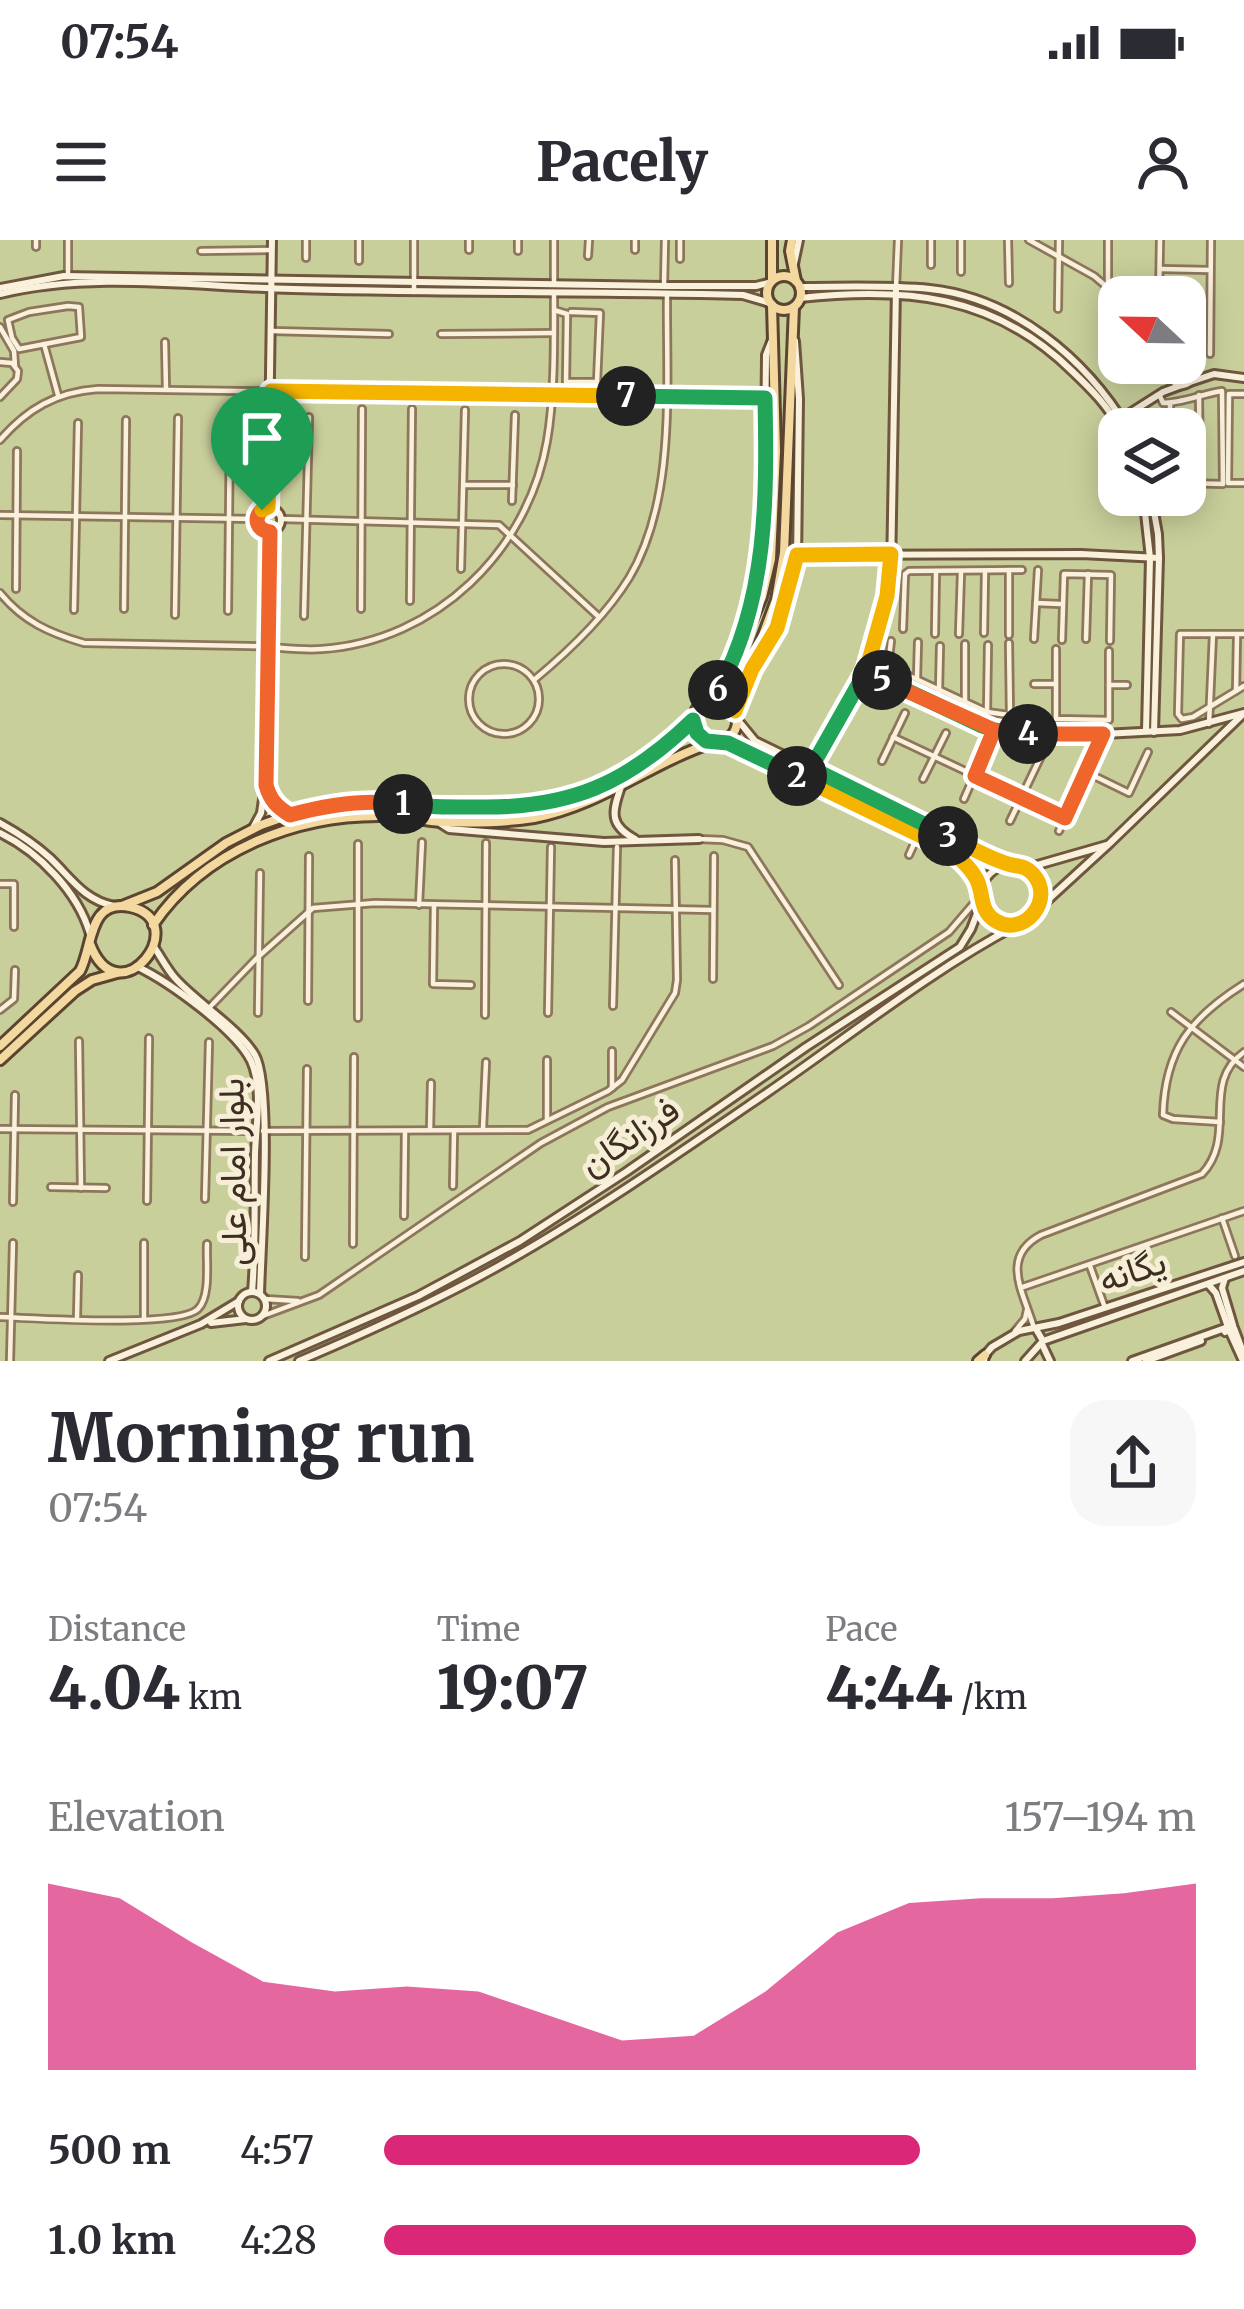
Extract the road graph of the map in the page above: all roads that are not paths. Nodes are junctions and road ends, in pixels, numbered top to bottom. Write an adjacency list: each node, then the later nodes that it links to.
1 (68, 240): 39 (street)
2 (306, 240): 30 (street)
3 (359, 240): 32 (street)
4 (414, 240): 44 (street)
5 (469, 240): 25 (street)
6 (518, 240): 27 (street)
7 (554, 240): 45 (street)
8 (589, 240): 29 (street)
9 (635, 240): 26 (street)
10 (665, 240): 46 (street)
11 (680, 240): 31 (street)
12 (795, 240): 49 (main road)
13 (898, 240): 48 (street)
14 (931, 240): 33 (street)
15 (961, 240): 36 (street)
16 (1008, 240): 42 (street)
17 (1029, 240): 28 (street)
18 (1059, 240): 28 (street)
19 (1108, 240): 37 (street)
20 (1160, 240): 34 (street)
21 (1211, 240): 35 (street)
22 (771, 243): 41 (main road)
23 (272, 245): 24 (street); 43 (main road)
24 (201, 250)
25 (469, 250)
26 (635, 250)
27 (518, 251)
28 (1059, 254): 40 (street); 51 (street)
29 (588, 256)
30 (306, 258)
31 (680, 260)
32 (359, 261)
33 (931, 265)
34 (1161, 268): 35 (street); 38 (street)
35 (1211, 270): 63 (street)
36 (961, 272)
37 (1108, 276)
38 (1160, 276)
39 (68, 279): 43 (main road); 47 (main road)
40 (1098, 279)
41 (772, 282): 46 (main road); 49 (main road); 50 (main road)
42 (1009, 283)
43 (273, 284): 44 (main road); 56 (main road)
44 (414, 287): 45 (main road)
45 (554, 288): 46 (main road); 52 (street)
46 (665, 290): 50 (main road); 79 (street)
47 (0, 291)
48 (895, 291): 49 (main road); 83 (main road); 84 (main road); 120 (main road)
49 (798, 293): 50 (main road); 54 (main road)
50 (771, 304): 58 (main road)
51 (1058, 309)
52 (554, 310): 53 (street); 57 (street)
53 (571, 311)
54 (792, 325): 122 (main road); 164 (main road)
55 (0, 327): 65 (street)
56 (272, 331): 59 (street); 73 (main road)
57 (553, 333): 60 (street); 78 (street)
58 (774, 333): 81 (main road); 163 (main road)
59 (388, 334)
60 (441, 334)
61 (165, 342): 72 (street)
62 (44, 344): 62 (street); 77 (street)
63 (1210, 354)
64 (0, 362): 65 (street)
65 (15, 366): 80 (street)
66 (1206, 371): 67 (main road)
67 (1214, 374): 68 (main road); 69 (main road)
68 (1206, 377)
69 (1244, 378)
70 (1164, 384): 74 (main road)
71 (1186, 384): 74 (main road)
72 (166, 389): 73 (street); 77 (street)
73 (271, 391): 78 (street); 104 (main road)
74 (1161, 393): 82 (street); 85 (main road)
75 (1199, 394): 82 (street); 87 (street); 99 (street)
76 (1244, 394): 100 (street)
77 (58, 395): 97 (street)
78 (550, 395): 79 (street); 119 (street)
79 (665, 397): 81 (street); 144 (street)
80 (0, 398)
81 (765, 398): 163 (main road)
82 (1170, 404): 86 (street)
83 (1108, 408)
84 (1114, 408)
85 (1137, 408)
86 (1170, 408)
87 (1199, 408)
88 (362, 410): 115 (street)
89 (412, 410): 116 (street)
90 (465, 410): 101 (street)
91 (515, 415): 102 (street)
92 (310, 417): 114 (street)
93 (178, 418): 110 (street)
94 (126, 420): 109 (street)
95 (78, 423): 108 (street)
96 (230, 424): 111 (street)
97 (0, 440)
98 (16, 452): 106 (street)
99 (1206, 483)
100 (1244, 483)
101 (464, 485): 102 (street); 117 (street)
102 (513, 485): 103 (street)
103 (512, 501)
104 (268, 507): 112 (main road); 113 (main road)
105 (0, 515): 106 (street)
106 (14, 516): 108 (street); 133 (street)
107 (1149, 516): 123 (main road)
108 (76, 518): 109 (street); 140 (street)
109 (126, 519): 110 (street); 139 (street)
110 (178, 519): 111 (street); 142 (street)
111 (229, 520): 112 (street); 141 (street)
112 (257, 520): 118 (main road)
113 (282, 520): 114 (street); 118 (main road)
114 (306, 520): 115 (street); 143 (street)
115 (362, 521): 116 (street); 138 (street)
116 (411, 523): 117 (street); 135 (street)
117 (463, 524): 119 (street); 124 (street)
118 (270, 532): 159 (main road)
119 (510, 536): 144 (street); 159 (street)
120 (891, 554): 121 (main road); 122 (main road); 165 (main road)
121 (950, 554): 123 (main road); 128 (street)
122 (797, 555): 164 (main road)
123 (1154, 558): 189 (main road)
124 (461, 569)
125 (1022, 570): 131 (street)
126 (1038, 570): 136 (street)
127 (936, 571): 128 (street); 145 (street); 147 (street)
128 (950, 571): 129 (street)
129 (961, 571): 130 (street); 148 (street)
130 (985, 571): 131 (street); 146 (street)
131 (1009, 571): 182 (street)
132 (1088, 574): 137 (street); 152 (street); 155 (street)
133 (16, 589)
134 (0, 593): 159 (street)
135 (410, 601)
136 (1036, 603): 137 (street); 151 (street)
137 (1063, 604): 154 (street)
138 (361, 608)
139 (124, 609)
140 (74, 610)
141 (228, 611)
142 (175, 615)
143 (304, 616)
144 (599, 616): 166 (street)
145 (903, 628)
146 (984, 633)
147 (935, 634)
148 (959, 634)
149 (1213, 634): 150 (street); 177 (street); 177 (street)
150 (1241, 634): 173 (street)
151 (1034, 639)
152 (1085, 639)
153 (891, 640): 167 (street)
154 (1062, 640)
155 (1110, 641)
156 (919, 642): 167 (street)
157 (964, 644): 176 (street)
158 (988, 645): 178 (street)
159 (268, 646): 204 (main road)
160 (940, 646): 174 (street)
161 (1056, 649): 169 (street)
162 (1108, 651): 170 (street)
163 (737, 655): 175 (main road)
164 (752, 669): 181 (main road)
165 (866, 671): 183 (main road); 199 (main road)
166 (534, 680): 166 (street)
167 (917, 681): 174 (street)
168 (1034, 684): 169 (street)
169 (1056, 684): 185 (street)
170 (1109, 685): 171 (street); 185 (street)
171 (1127, 685)
172 (1244, 686): 173 (street)
173 (1236, 691): 177 (street)
174 (939, 692): 176 (street)
175 (713, 698): 181 (main road); 186 (main road)
176 (965, 702): 178 (street); 183 (street)
177 (1210, 707): 187 (street)
178 (987, 712): 182 (street)
179 (905, 713): 193 (street)
180 (1244, 713): 187 (main road); 222 (main road)
181 (736, 715): 194 (main road); 199 (main road)
182 (1010, 715): 184 (street)
183 (959, 716): 188 (main road)
184 (1024, 717)
185 (1074, 719): 191 (street)
186 (693, 720): 194 (main road); 208 (main road)
187 (1209, 724): 189 (main road)
188 (994, 730): 191 (main road); 201 (street)
189 (1150, 732): 192 (main road)
190 (946, 733): 197 (street)
191 (1074, 734): 192 (main road)
192 (1103, 734): 200 (street)
193 (893, 737): 197 (street); 198 (street)
194 (716, 742): 203 (main road); 205 (main road)
195 (1045, 748): 206 (street)
196 (1148, 752): 200 (street)
197 (934, 757): 201 (street); 202 (street)
198 (882, 761)
199 (811, 768): 203 (main road); 229 (main road)
200 (1086, 772): 209 (street)
201 (975, 776): 206 (street); 207 (street)
202 (922, 779)
203 (804, 780): 216 (main road)
204 (266, 785): 208 (main road); 213 (main road)
205 (621, 787): 211 (main road); 218 (main road)
206 (1021, 797): 209 (street); 210 (street)
207 (964, 800)
208 (290, 815): 213 (main road)
209 (1065, 818): 214 (street)
210 (1010, 821)
211 (438, 822): 218 (main road); 246 (main road)
212 (0, 823): 236 (main road)
213 (250, 831): 236 (main road)
214 (1059, 831)
215 (0, 833): 248 (main road)
216 (918, 835): 225 (street); 233 (main road)
217 (699, 839): 218 (main road); 256 (street)
218 (638, 841)
219 (422, 842): 235 (street)
220 (486, 843): 238 (street)
221 (358, 844): 234 (street)
222 (1110, 844): 230 (main road); 242 (main road)
223 (551, 847): 239 (street)
224 (616, 847): 240 (street)
225 (909, 855)
226 (309, 856): 243 (street)
227 (714, 856): 244 (street)
228 (675, 860): 241 (street)
229 (1008, 864): 230 (main road); 233 (main road)
230 (1026, 868): 242 (main road)
231 (260, 874): 250 (street)
232 (0, 884): 247 (street)
233 (981, 896): 245 (main road); 323 (street); 341 (main road, فرزانگان)
234 (359, 904): 235 (street); 243 (street); 266 (street)
235 (419, 905): 237 (street)
236 (119, 906): 246 (main road); 248 (main road)
237 (434, 906): 238 (street); 255 (street)
238 (485, 906): 239 (street); 265 (street)
239 (550, 908): 240 (street); 264 (street)
240 (614, 909): 241 (street); 259 (street)
241 (676, 909): 244 (street); 282 (street)
242 (1038, 909): 245 (main road)
243 (308, 910): 250 (street); 258 (street)
244 (713, 910): 254 (street)
245 (1019, 924): 342 (main road, فرزانگان)
246 (153, 925): 249 (main road)
247 (14, 927)
248 (90, 939): 253 (main road); 271 (main road)
249 (154, 947): 251 (main road); 261 (main road, بلوار امام علی)
250 (258, 957): 261 (street); 263 (street)
251 (139, 967): 253 (main road); 261 (main road, بلوار امام علی)
252 (15, 970): 260 (street)
253 (121, 972): 276 (main road)
254 (712, 979)
255 (471, 985)
256 (839, 985)
257 (1244, 985): 267 (street)
258 (308, 1000)
259 (613, 1006)
260 (0, 1010)
261 (206, 1011): 297 (main road, بلوار امام علی)
262 (1171, 1012): 267 (street)
263 (258, 1013)
264 (548, 1013)
265 (484, 1015)
266 (358, 1018)
267 (1191, 1027): 275 (street); 285 (street)
268 (149, 1038): 290 (street)
269 (79, 1041): 289 (street)
270 (209, 1042): 291 (street)
271 (0, 1046)
272 (612, 1051): 282 (street)
273 (1244, 1052): 275 (street)
274 (354, 1057): 293 (street)
275 (1234, 1059): 279 (street); 285 (street)
276 (0, 1060)
277 (547, 1060): 284 (street)
278 (486, 1062): 296 (street)
279 (1244, 1066)
280 (307, 1070): 292 (street)
281 (431, 1082): 288 (street)
282 (612, 1088): 284 (street)
283 (15, 1095): 287 (street)
284 (547, 1121): 296 (street)
285 (1220, 1122): 320 (street)
286 (0, 1129): 287 (street)
287 (14, 1129): 289 (street); 304 (street)
288 (430, 1129): 294 (street); 295 (street)
289 (81, 1130): 290 (street); 300 (street)
290 (148, 1130): 291 (street); 303 (street)
291 (206, 1130): 297 (street); 302 (street)
292 (306, 1130): 293 (street); 297 (street); 313 (street)
293 (355, 1130): 294 (street); 311 (street)
294 (405, 1130): 306 (street)
295 (454, 1130): 296 (street); 298 (street)
296 (483, 1130)
297 (259, 1131): 321 (main road, بلوار امام علی)
298 (453, 1186)
299 (51, 1187): 300 (street)
300 (81, 1188): 301 (street)
301 (106, 1188)
302 (205, 1199)
303 (148, 1201)
304 (13, 1202)
305 (1244, 1211): 307 (street)
306 (404, 1216)
307 (1222, 1218): 312 (street); 315 (street)
308 (13, 1243): 328 (street)
309 (144, 1244): 330 (street)
310 (207, 1244): 330 (street)
311 (353, 1244)
312 (1235, 1256)
313 (305, 1257)
314 (1244, 1262): 325 (main road, یگانه)
315 (1090, 1265): 320 (street); 325 (street)
316 (1244, 1271): 318 (main road, یگانه)
317 (78, 1275): 329 (street)
318 (1226, 1278): 319 (main road, یگانه); 333 (main road)
319 (1208, 1284): 333 (main road); 336 (main road, یگانه)
320 (1021, 1288): 324 (street)
321 (259, 1295): 322 (main road); 323 (street); 327 (main road)
322 (239, 1301): 331 (main road); 332 (main road)
323 (303, 1301): 327 (street)
324 (1027, 1304): 334 (street); 335 (street)
325 (1105, 1307): 334 (main road, یگانه)
326 (0, 1317): 328 (street)
327 (260, 1317): 331 (main road)
328 (11, 1318): 329 (street); 339 (street)
329 (77, 1318): 330 (street)
330 (144, 1319)
331 (249, 1319): 332 (main road)
332 (202, 1324): 340 (main road)
333 (1235, 1326): 337 (main road); 345 (main road); 346 (main road)
334 (1035, 1329): 335 (main road, یگانه); 336 (main road)
335 (1011, 1334): 338 (main road)
336 (1042, 1343): 343 (main road); 344 (main road)
337 (1244, 1358)
338 (982, 1359)
339 (10, 1361)
340 (110, 1361)
341 (269, 1361)
342 (299, 1361)
343 (1025, 1361)
344 (1050, 1361)
345 (1132, 1361)
346 (1146, 1361)

